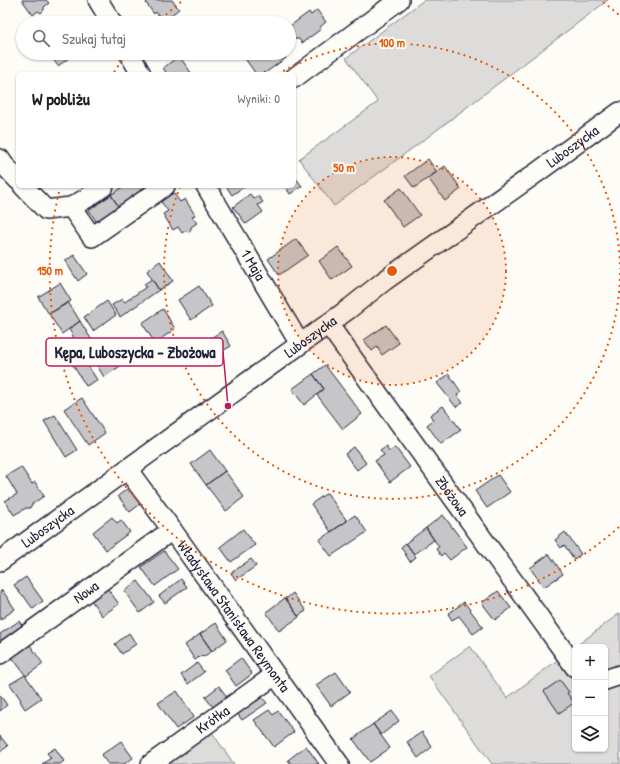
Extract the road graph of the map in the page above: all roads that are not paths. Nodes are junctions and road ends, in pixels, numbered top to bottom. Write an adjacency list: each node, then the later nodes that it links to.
1 (98, 0): 3 (street)
2 (399, 0): 6 (street)
3 (108, 16)
4 (133, 60): 5 (street)
5 (140, 72)
6 (296, 77)
7 (620, 112): 15 (street, Luboszycka)
8 (0, 159): 9 (street)
9 (16, 178)
10 (25, 188): 14 (street)
11 (101, 188): 14 (street)
12 (162, 188): 14 (street)
13 (207, 188): 16 (street, 1 Maja)
14 (71, 207)
15 (328, 324): 16 (street, Luboszycka); 21 (street, Zbożowa)
16 (300, 344): 17 (street, Luboszycka)
17 (127, 469): 18 (street, Władysława Stanisława Reymonta); 19 (street, Luboszycka)
18 (172, 530): 20 (street, Nowa); 22 (street, Władysława Stanisława Reymonta)
19 (0, 561)
20 (0, 654)
21 (572, 663)
22 (275, 675): 25 (street, Krótka); 26 (street, Władysława Stanisława Reymonta)
23 (620, 675): 24 (street)
24 (608, 679)
25 (151, 764)
26 (339, 764)

